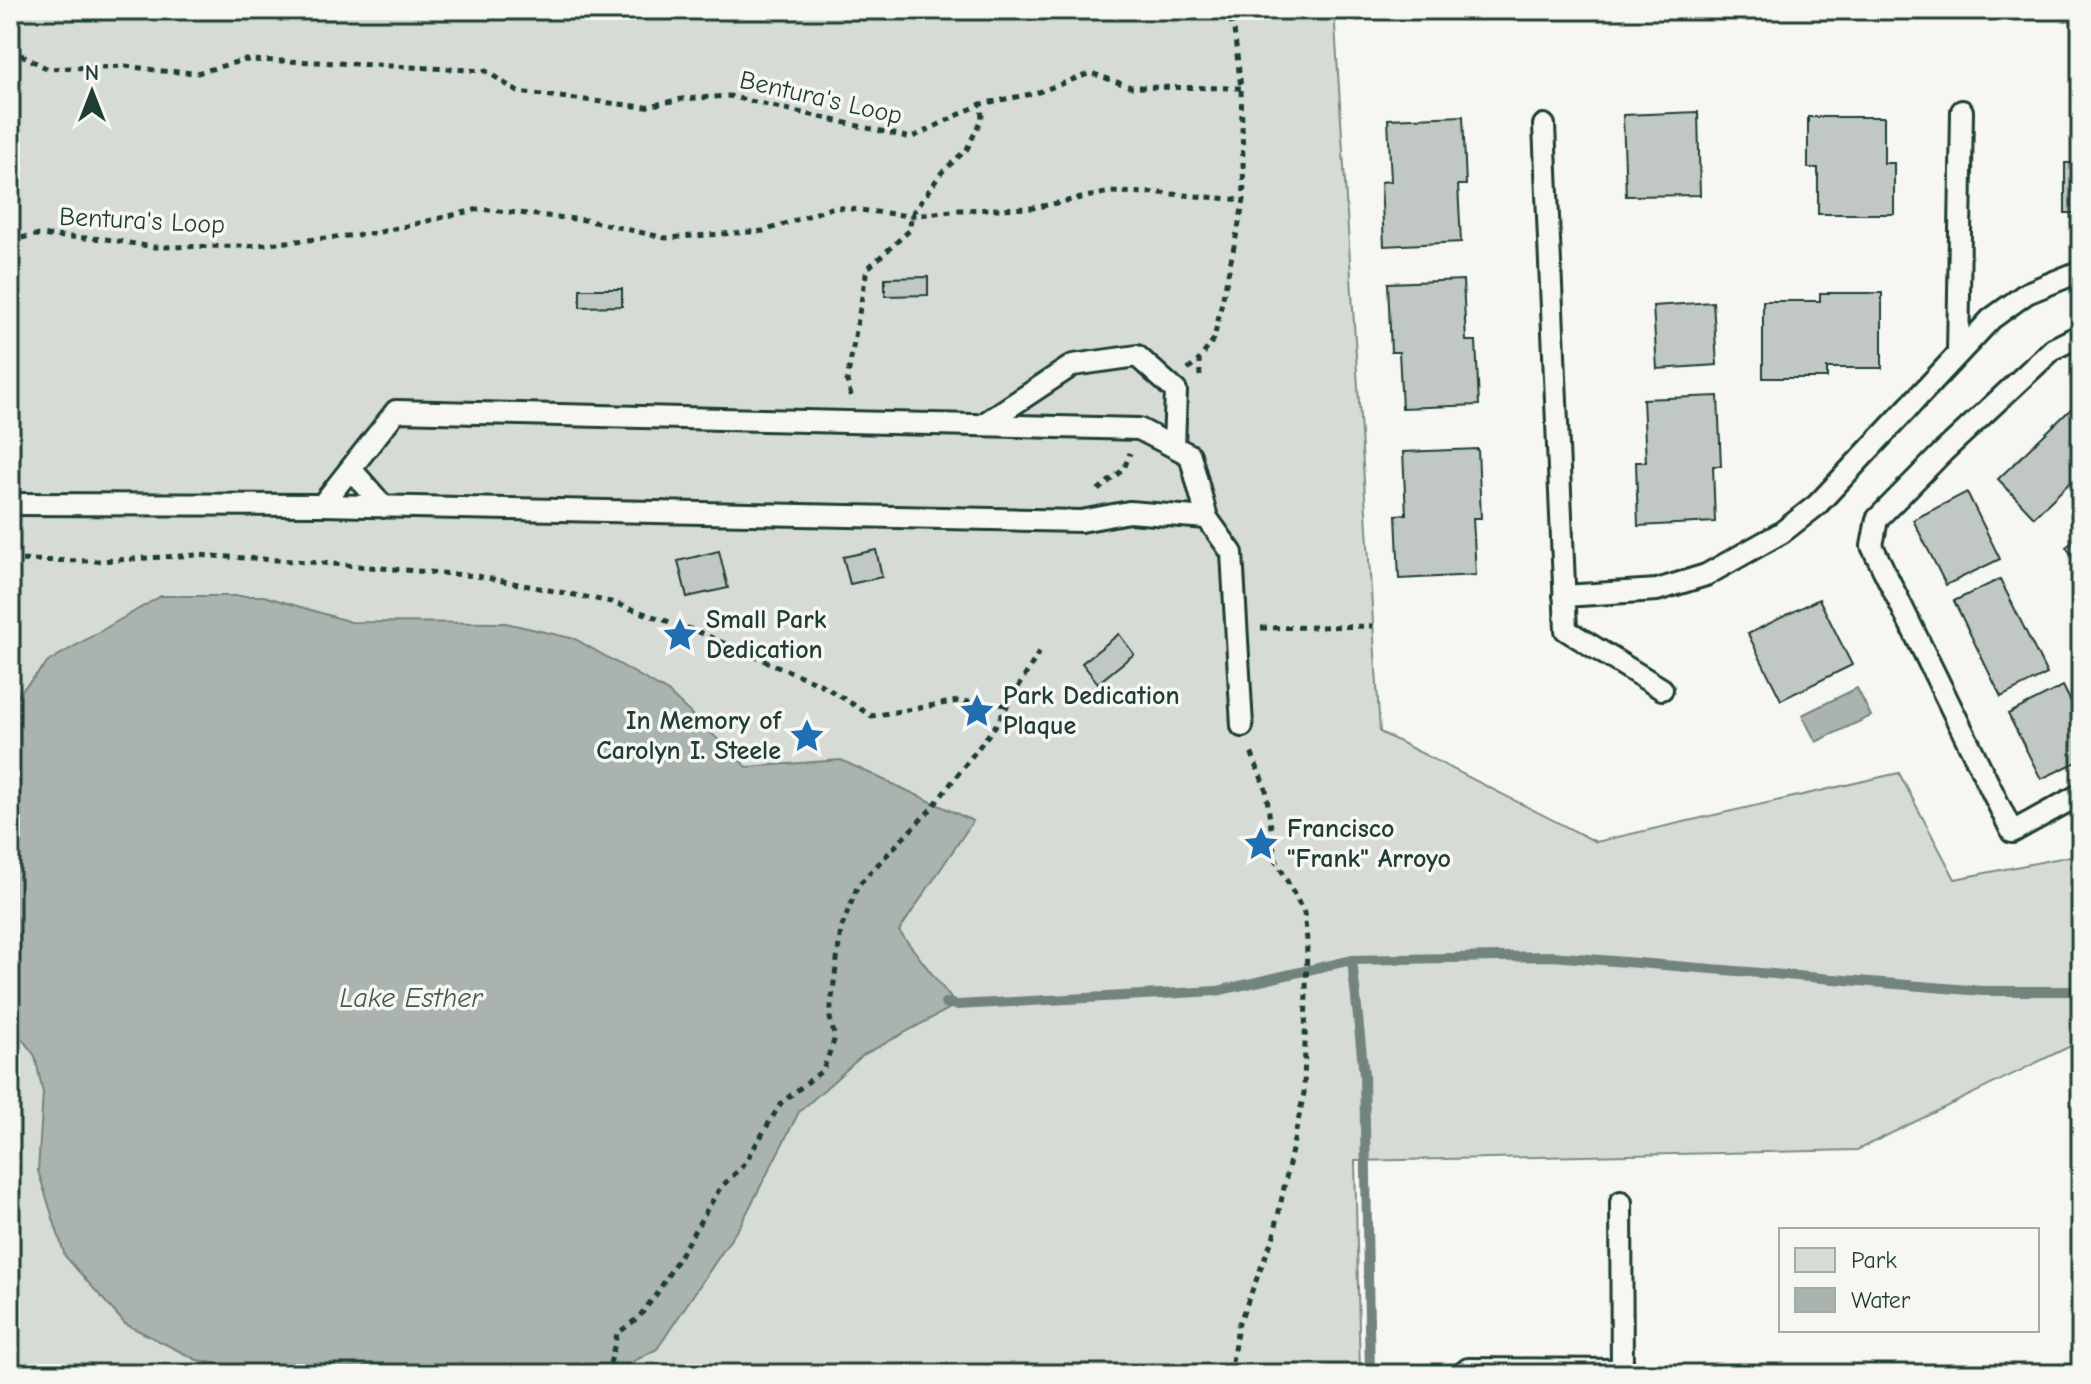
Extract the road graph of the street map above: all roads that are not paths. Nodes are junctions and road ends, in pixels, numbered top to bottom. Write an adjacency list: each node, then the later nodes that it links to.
1 (1962, 111): 5 (lane)
2 (1544, 125): 13 (lane)
3 (2081, 271): 5 (lane)
4 (2081, 335): 16 (lane)
5 (1958, 354): 13 (lane)
6 (982, 425): 7 (lane); 7 (lane); 8 (lane)
7 (1174, 446): 12 (lane)
8 (351, 469): 10 (lane); 11 (lane)
9 (10, 504): 10 (lane)
10 (322, 505): 11 (lane)
11 (384, 507): 12 (lane)
12 (1207, 518): 15 (lane)
13 (1564, 596): 14 (lane)
14 (1662, 689)
15 (1242, 726)
16 (2081, 794)
17 (1621, 1202): 18 (lane)
18 (1462, 1374)

